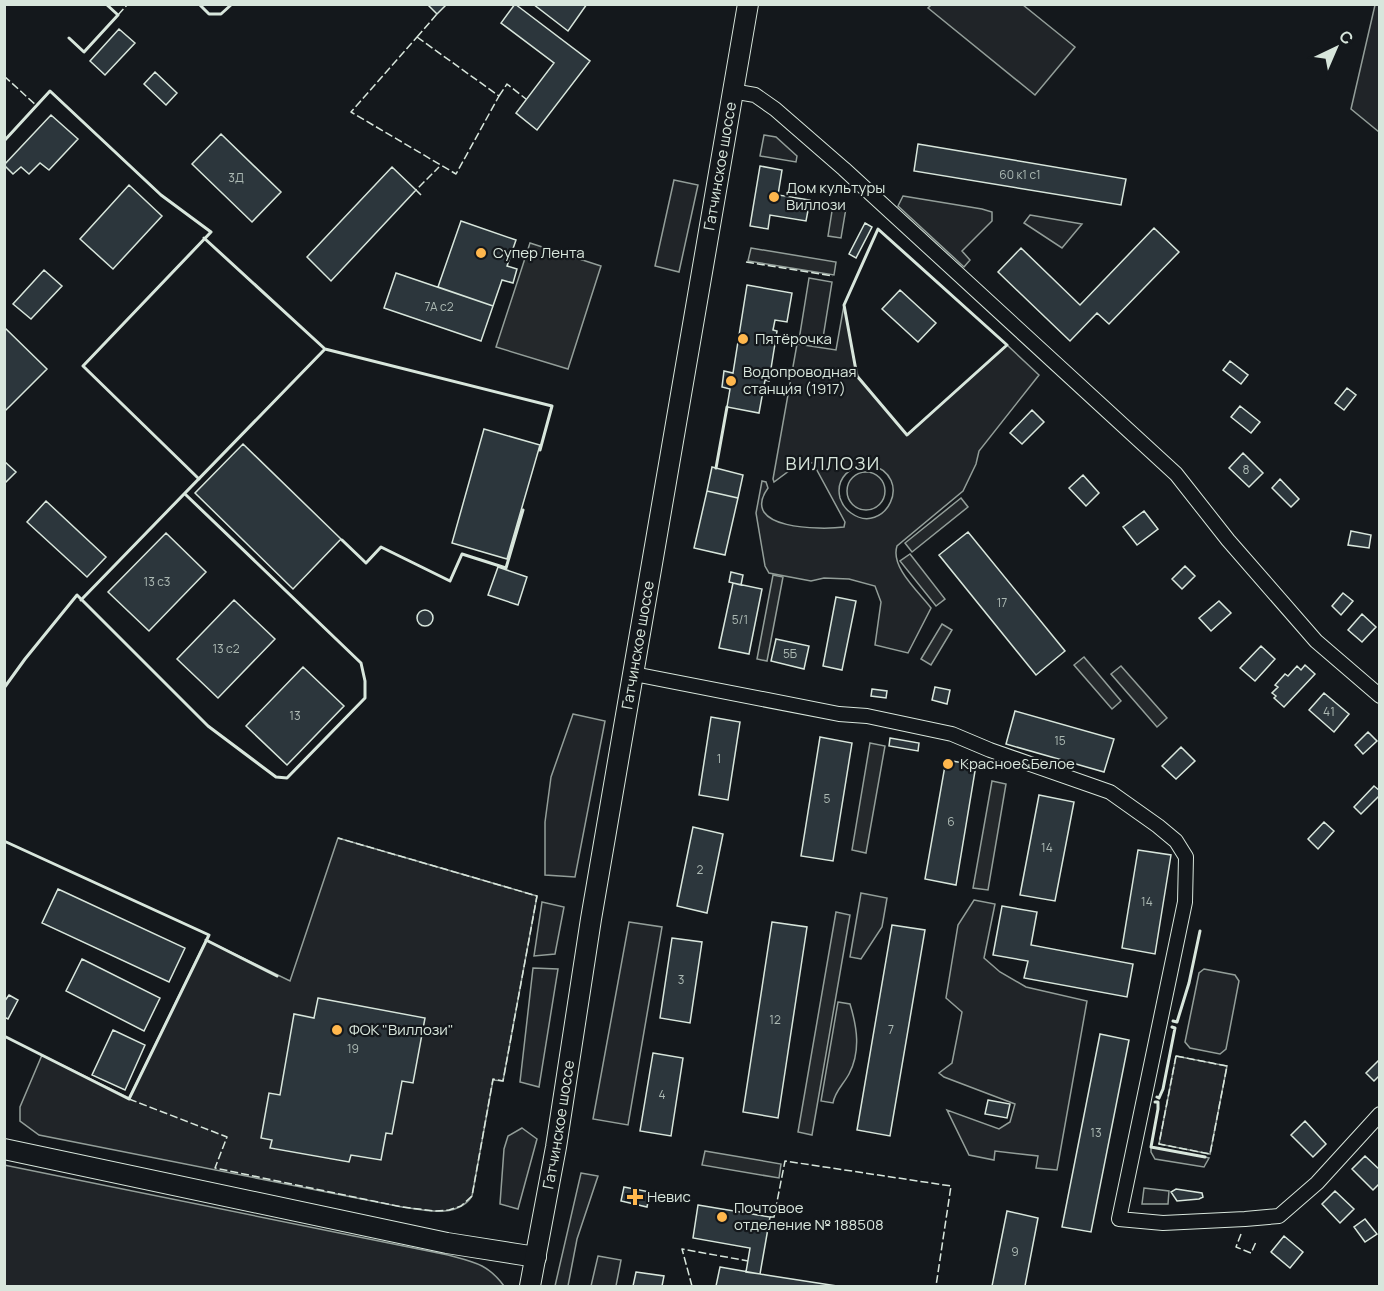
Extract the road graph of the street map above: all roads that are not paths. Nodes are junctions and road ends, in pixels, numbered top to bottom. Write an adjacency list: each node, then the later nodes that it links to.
1 (748, 4): 2 (main road, Гатчинское шоссе)
2 (732, 91): 3 (main road, Гатчинское шоссе); 4 (street)
3 (634, 674): 5 (street); 7 (main road, Гатчинское шоссе)
4 (1380, 696)
5 (1380, 1114)
6 (4, 1149): 7 (main road)
7 (536, 1257): 8 (main road, Гатчинское шоссе)
8 (530, 1287)

